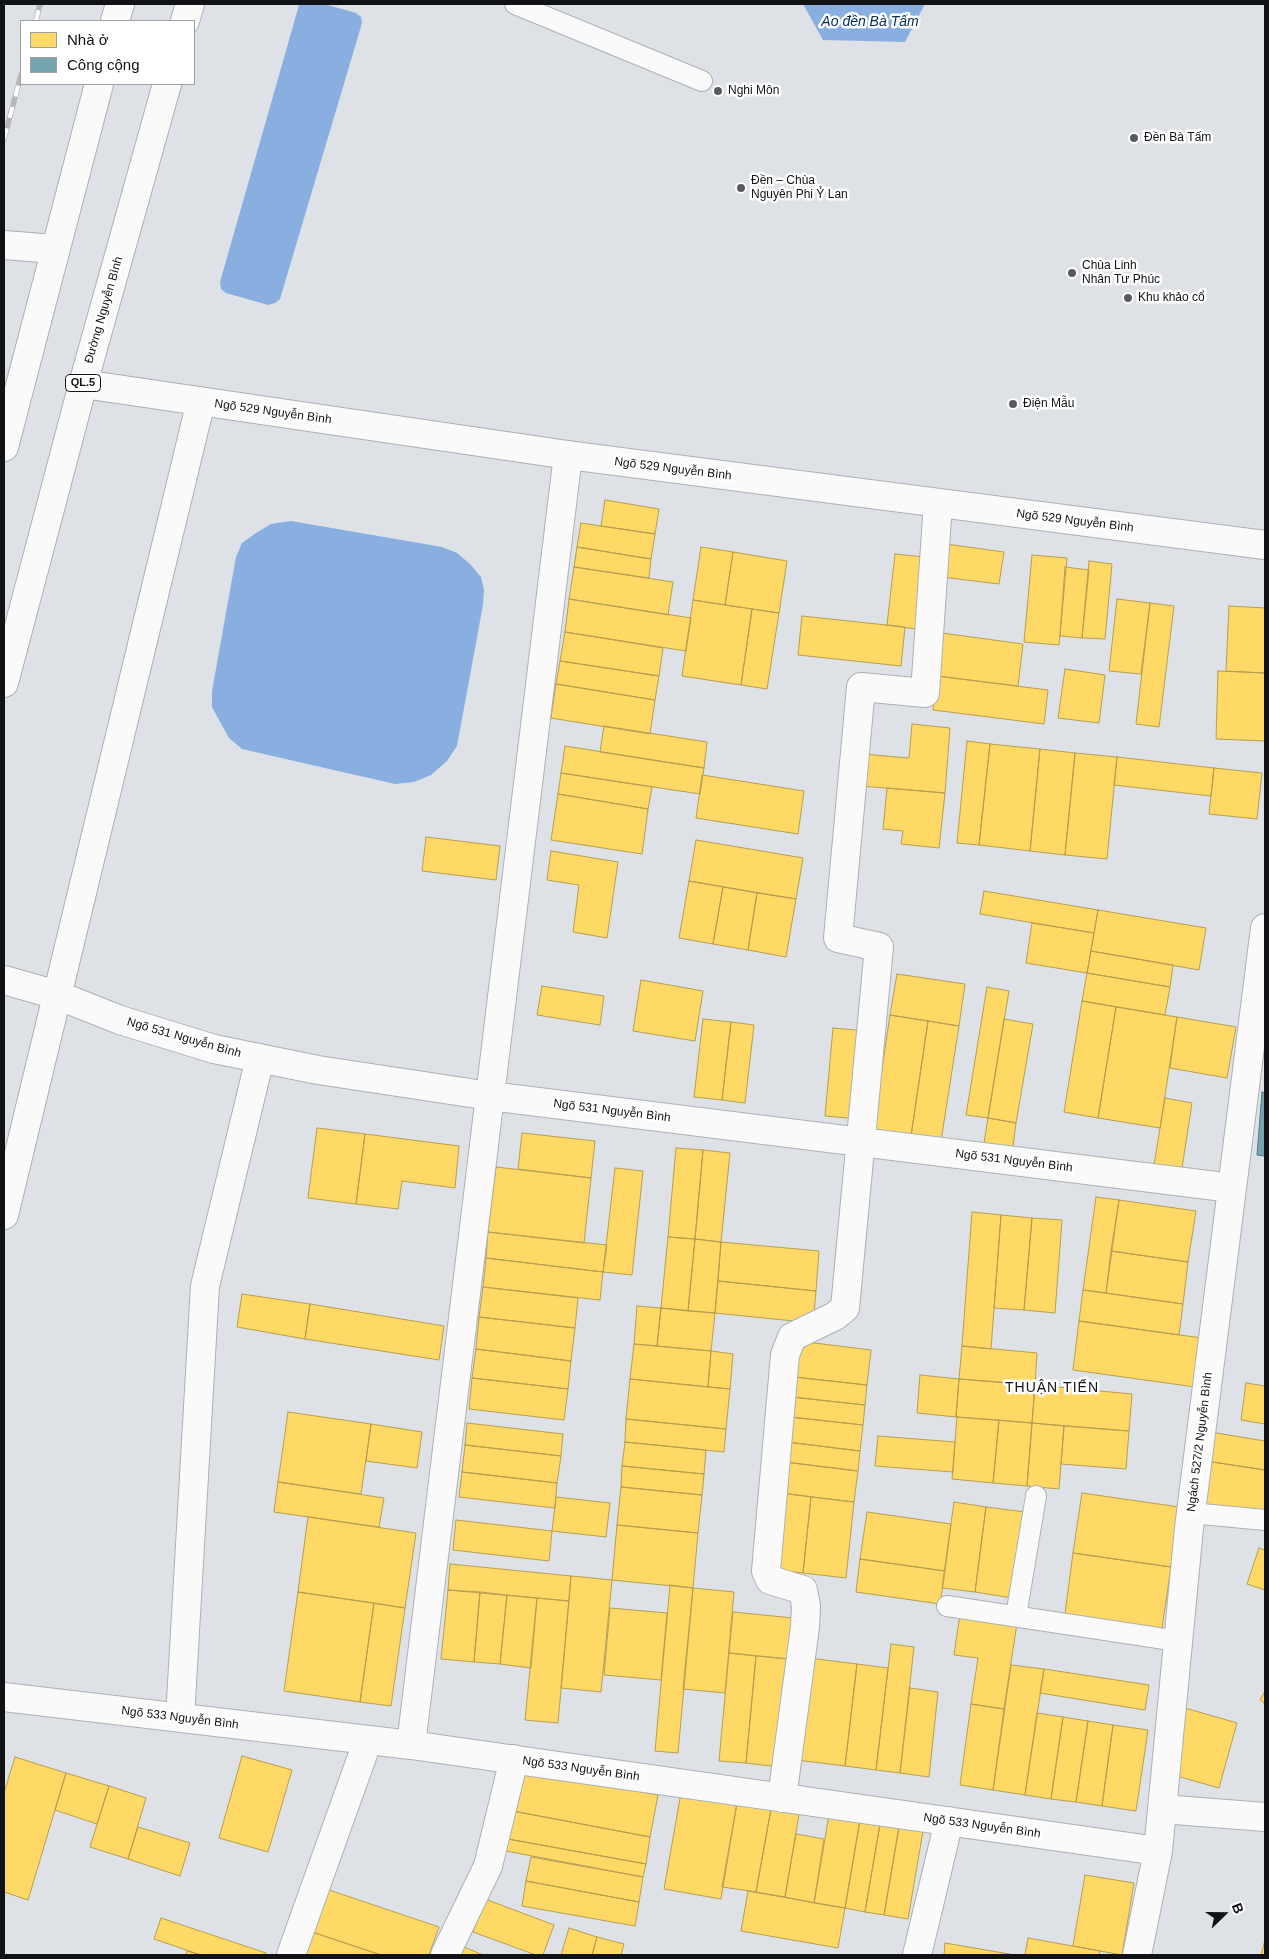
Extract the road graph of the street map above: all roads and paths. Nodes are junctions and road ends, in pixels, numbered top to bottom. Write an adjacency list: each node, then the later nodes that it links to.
1 (120, 4): 4 (main road)
2 (190, 4): 5 (main road)
3 (515, 4): 6 (lane)
4 (115, 20)
5 (185, 20)
6 (702, 81)
7 (99, 85): 10 (main road)
8 (167, 85): 11 (main road, Đường Nguyễn Bình / QL.5)
9 (4, 245): 10 (main road)
10 (55, 249): 13 (main road)
11 (83, 384): 12 (main road, Ngõ 529 Nguyễn Bình); 17 (main road, Đường Nguyễn Bình / QL.5)
12 (201, 401): 14 (main road, Ngõ 529 Nguyễn Bình); 20 (main road)
13 (4, 447)
14 (568, 455): 15 (main road, Ngõ 529 Nguyễn Bình); 23 (main road)
15 (938, 503): 16 (main road, Ngõ 529 Nguyễn Bình); 24 (main road)
16 (1265, 545)
17 (4, 683)
18 (1265, 928): 21 (main road, Ngách 527/2 Nguyễn Bình)
19 (4, 980): 20 (main road, Ngõ 531 Nguyễn Bình)
20 (57, 995): 22 (main road, Ngõ 531 Nguyễn Bình); 26 (main road)
21 (1258, 1040): 25 (main road, Ngách 527/2 Nguyễn Bình)
22 (260, 1058): 23 (main road, Ngõ 531 Nguyễn Bình); 34 (main road)
23 (490, 1096): 24 (main road, Ngõ 531 Nguyễn Bình); 36 (main road)
24 (861, 1143): 25 (main road, Ngõ 531 Nguyễn Bình); 38 (main road)
25 (1232, 1188): 28 (main road, Ngách 527/2 Nguyễn Bình)
26 (4, 1215)
27 (1036, 1496): 31 (lane)
28 (1191, 1513): 29 (lane); 32 (main road, Ngách 527/2 Nguyễn Bình)
29 (1265, 1520)
30 (947, 1606): 31 (lane)
31 (1016, 1616): 32 (lane)
32 (1178, 1641): 39 (main road, Ngách 527/2 Nguyễn Bình)
33 (4, 1697): 34 (main road, Ngõ 533 Nguyễn Bình)
34 (180, 1718): 35 (main road, Ngõ 533 Nguyễn Bình)
35 (368, 1740): 36 (main road, Ngõ 533 Nguyễn Bình); 43 (main road)
36 (411, 1745): 37 (main road, Ngõ 533 Nguyễn Bình)
37 (514, 1760): 38 (main road, Ngõ 533 Nguyễn Bình); 44 (main road)
38 (782, 1798): 41 (main road, Ngõ 533 Nguyễn Bình)
39 (1162, 1809): 40 (main road); 42 (main road, Ngách 527/2 Nguyễn Bình)
40 (1265, 1817)
41 (949, 1821): 42 (main road, Ngõ 533 Nguyễn Bình); 45 (main road)
42 (1158, 1852): 46 (main road, Ngách 527/2 Nguyễn Bình)
43 (291, 1955)
44 (445, 1955)
45 (917, 1955)
46 (1137, 1955)

